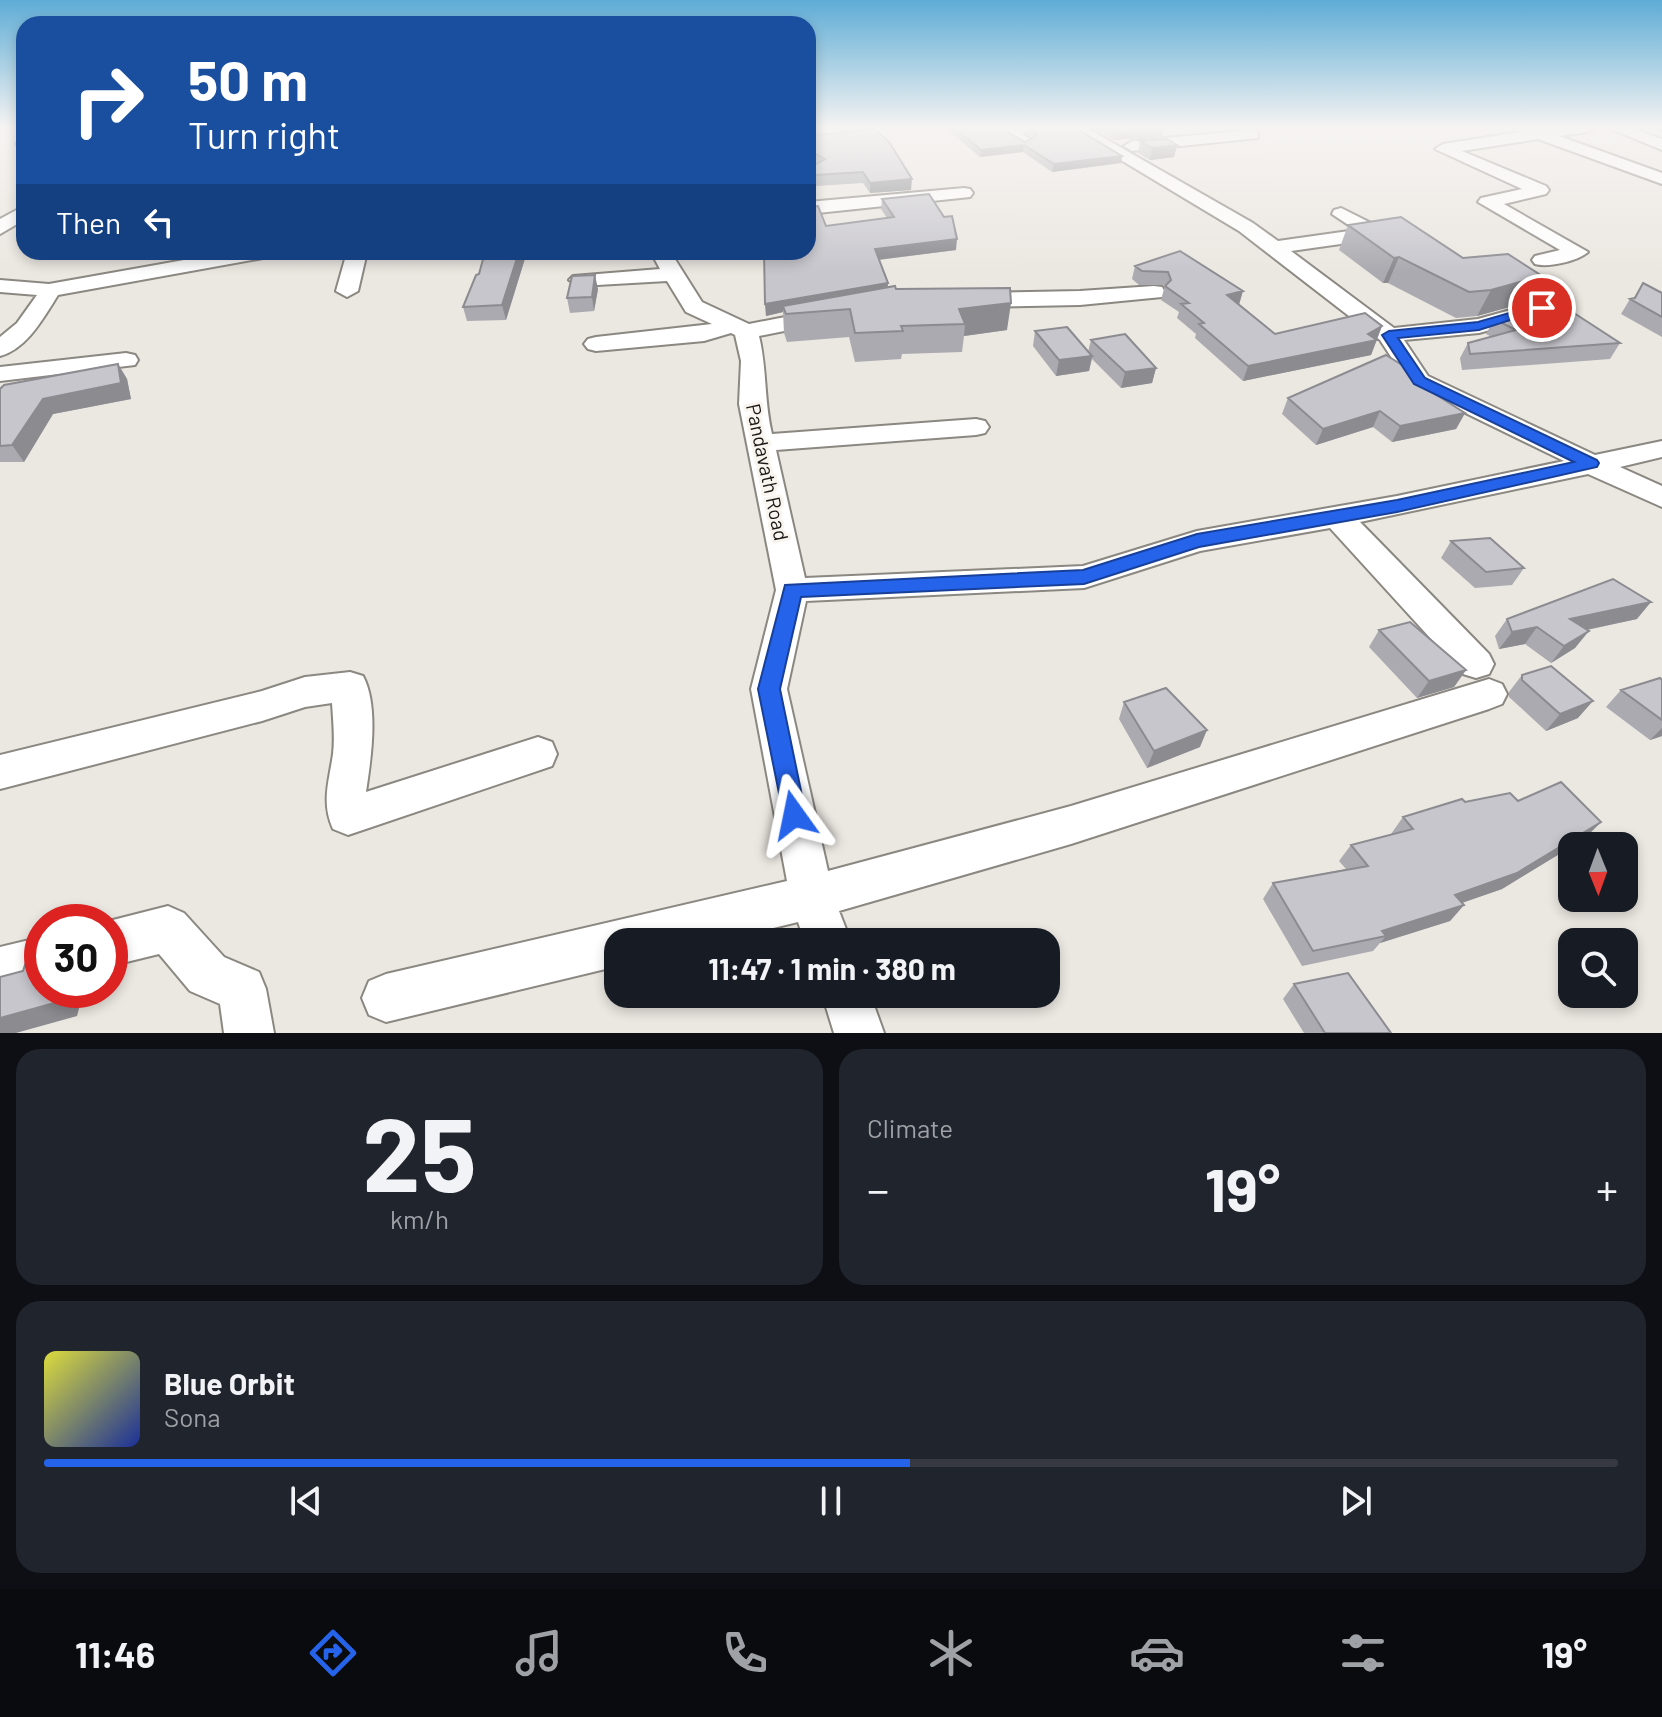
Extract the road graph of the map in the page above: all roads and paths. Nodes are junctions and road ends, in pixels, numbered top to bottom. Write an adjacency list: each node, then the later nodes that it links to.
1 (1157, 175): 6 (street)
2 (1505, 175): 9 (street)
3 (964, 193): 4 (street)
4 (816, 207)
5 (1341, 214): 6 (street)
6 (1274, 248): 20 (street)
7 (219, 260): 13 (street)
8 (355, 260): 14 (street)
9 (1542, 260)
10 (670, 263): 11 (street); 19 (street)
11 (580, 280)
12 (0, 286): 13 (street)
13 (47, 291): 22 (street)
14 (347, 291)
15 (1154, 292): 16 (street)
16 (947, 301)
17 (1542, 308): 20 (street)
18 (846, 312): 19 (street)
19 (739, 328): 21 (street); 26 (street, Pandavath Road)
20 (1389, 335): 28 (street)
21 (596, 344)
22 (0, 349)
23 (126, 360): 24 (street)
24 (0, 374)
25 (976, 427): 26 (street)
26 (761, 443): 31 (street, Pandavath Road)
27 (1662, 449): 28 (street)
28 (1591, 463): 29 (street); 30 (street)
29 (1662, 498)
30 (1337, 517): 31 (street); 34 (street)
31 (792, 590): 34 (street)
32 (538, 754): 33 (street)
33 (0, 772)
34 (812, 897): 35 (street); 36 (street)
35 (680, 928)
36 (823, 928)
37 (128, 939): 43 (street)
38 (604, 946): 41 (street)
39 (24, 964): 40 (street)
40 (0, 970)
41 (386, 998)
42 (851, 1008): 44 (street)
43 (249, 1033)
44 (859, 1033)

